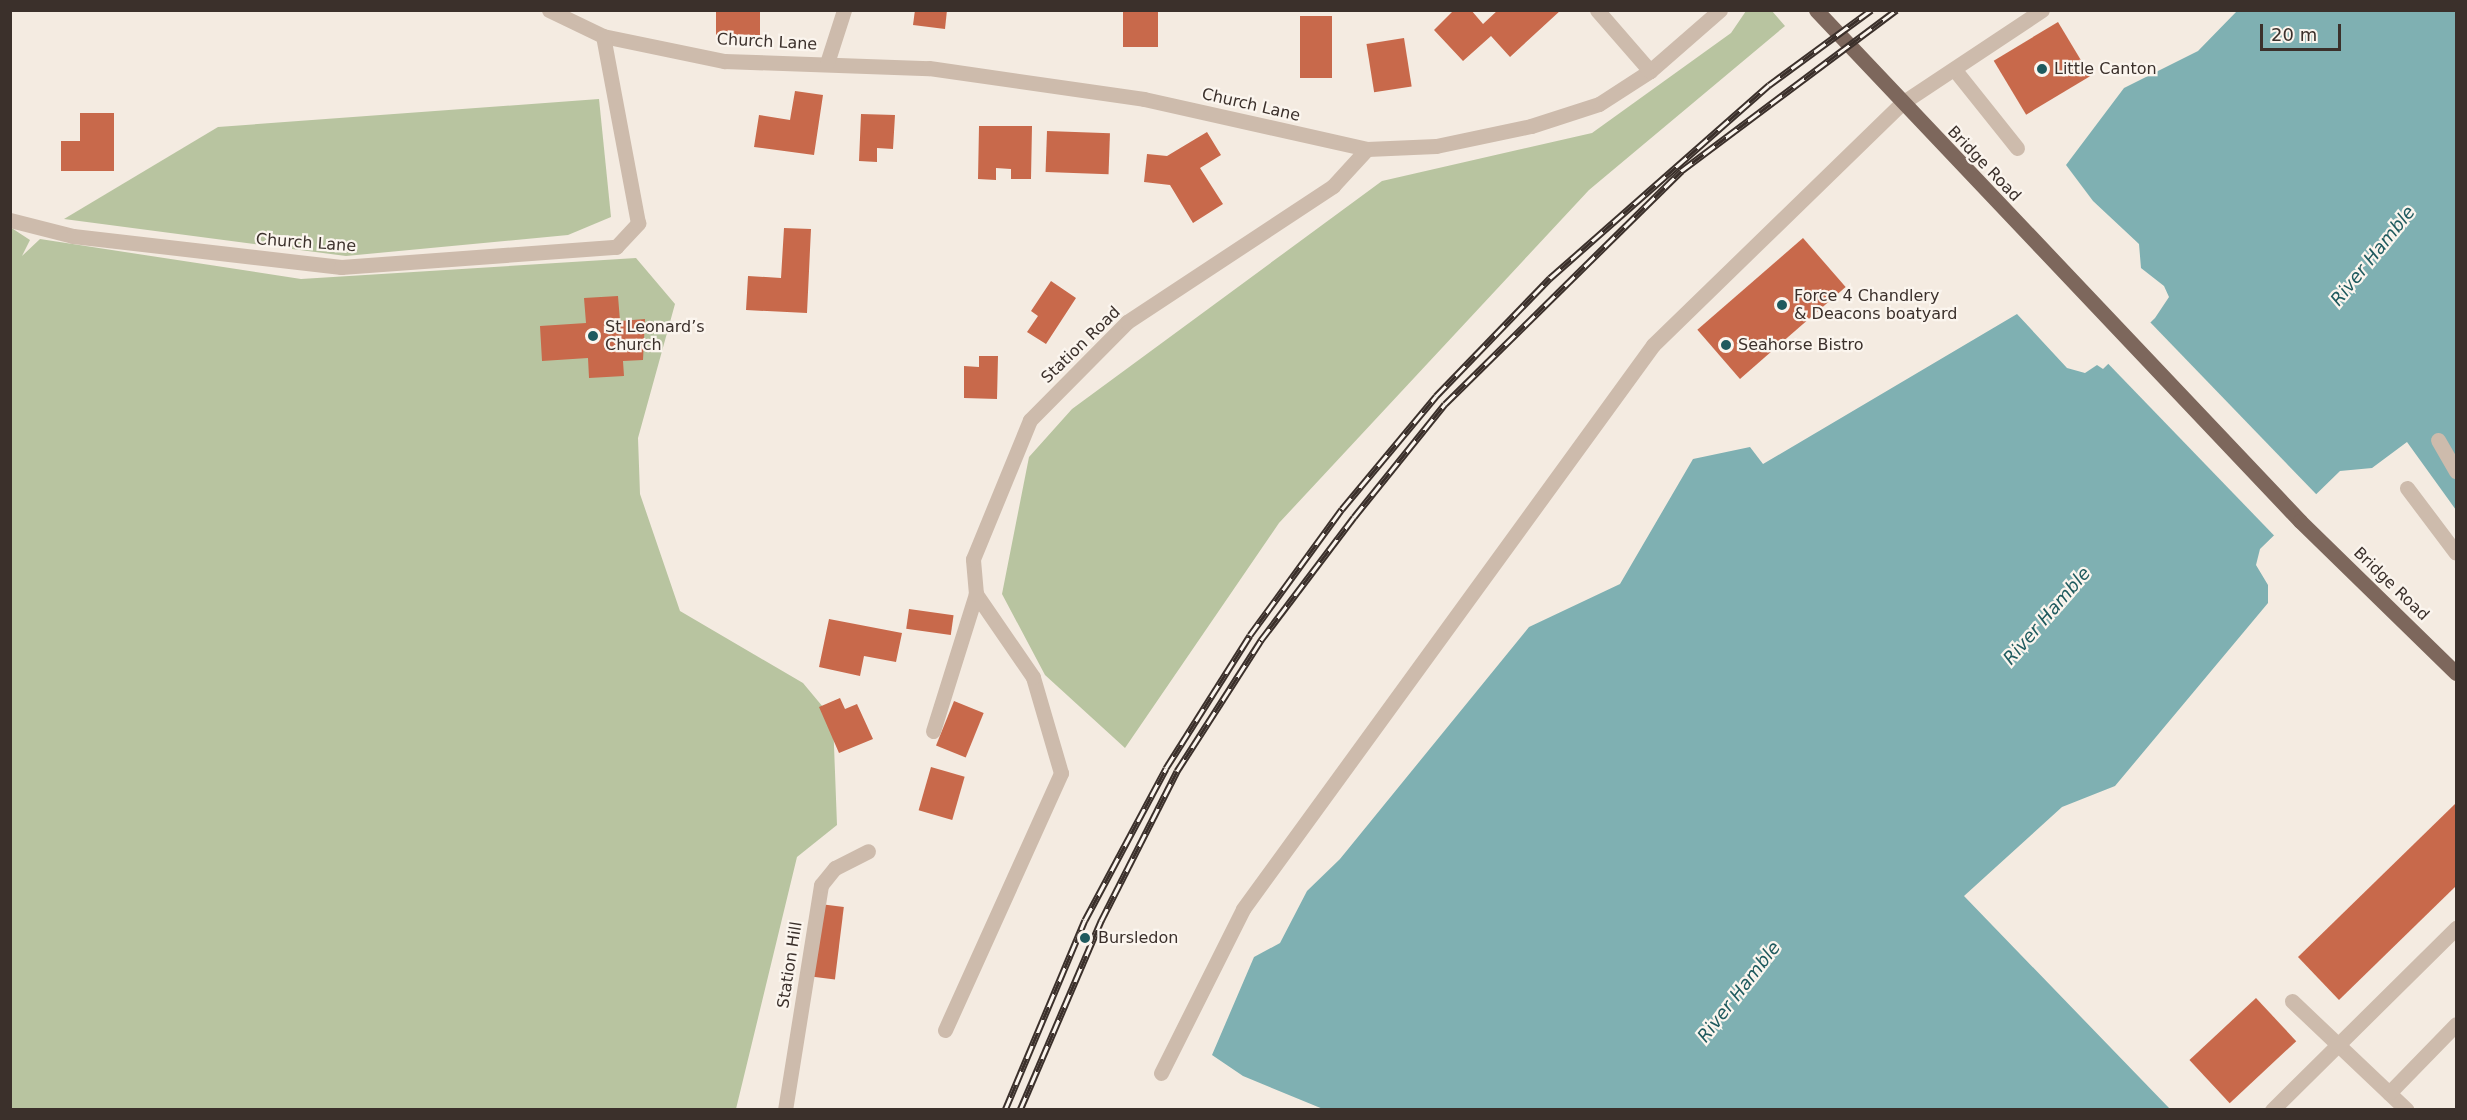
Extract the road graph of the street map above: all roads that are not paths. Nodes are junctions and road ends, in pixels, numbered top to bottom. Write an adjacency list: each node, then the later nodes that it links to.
1 (549, 10): 7 (street)
2 (844, 10): 8 (street)
3 (1597, 10): 10 (street)
4 (1720, 10): 10 (street, Church Lane)
5 (1816, 10): 11 (main road, Bridge Road)
6 (2042, 10): 9 (street)
7 (603, 36): 8 (street, Church Lane); 14 (street, Church Lane)
8 (827, 63): 13 (street, Church Lane)
9 (1954, 69): 11 (street); 12 (street)
10 (1650, 70): 13 (street, Church Lane)
11 (1902, 103): 20 (main road, Bridge Road); 28 (street)
12 (2017, 148)
13 (1367, 149): 19 (street, Station Road)
14 (10, 220)
15 (2438, 440): 16 (street)
16 (2457, 471)
17 (2408, 488): 18 (street)
18 (2457, 553)
19 (976, 594): 21 (street); 26 (street)
20 (2457, 673)
21 (933, 731)
22 (868, 851): 30 (street, Station Hill)
23 (2457, 928): 27 (street)
24 (2292, 1001): 27 (street)
25 (2457, 1024): 29 (street)
26 (945, 1030)
27 (2339, 1046): 29 (street); 31 (street)
28 (1161, 1073)
29 (2389, 1093): 32 (street)
30 (785, 1110)
31 (2272, 1110)
32 (2407, 1110)

